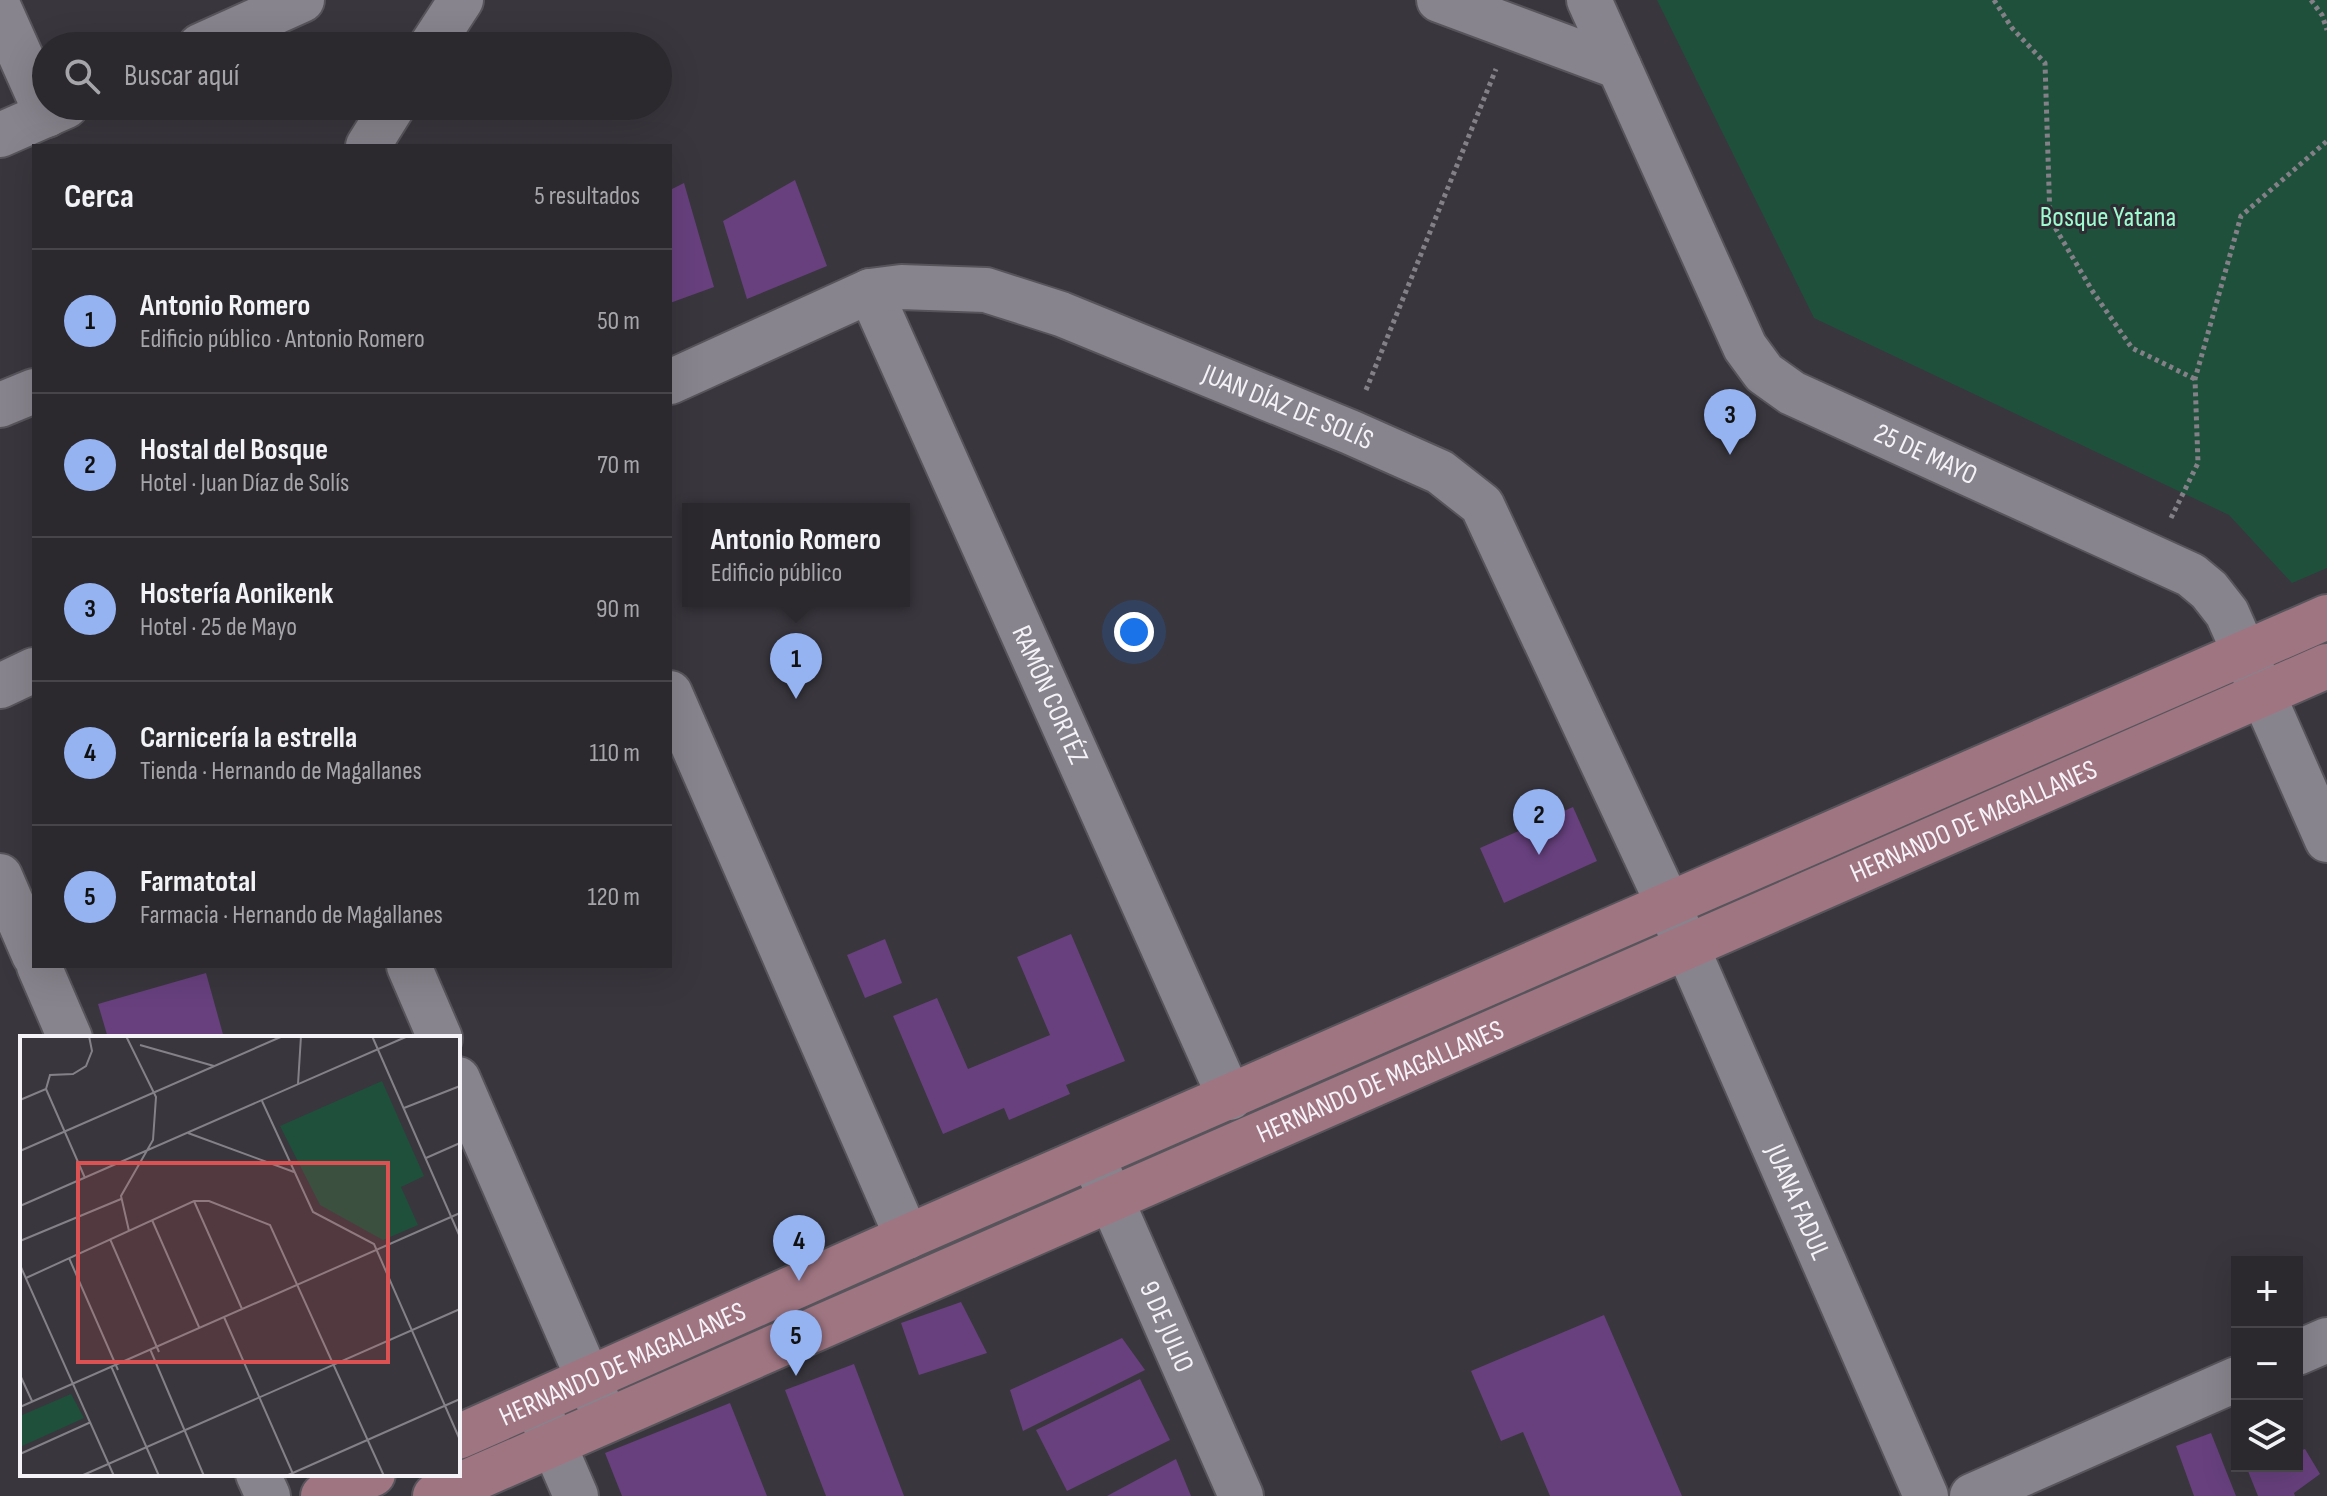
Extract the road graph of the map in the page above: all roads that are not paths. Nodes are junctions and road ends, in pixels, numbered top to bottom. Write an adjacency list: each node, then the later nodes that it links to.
1 (302, 0): 6 (street)
2 (461, 0): 7 (street)
3 (1439, 0): 9 (street)
4 (1589, 0): 9 (street, 25 DE MAYO)
5 (0, 10): 8 (street)
6 (231, 32)
7 (440, 32)
8 (32, 66)
9 (1619, 67): 19 (street, 25 DE MAYO)
10 (34, 120): 12 (street)
11 (384, 120): 13 (street)
12 (0, 135)
13 (369, 144)
14 (870, 291): 15 (street, JUAN DÍAZ DE SOLÍS); 27 (street, JUAN DÍAZ DE SOLÍS); 35 (street, RAMÓN CORTÉZ)
15 (672, 381)
16 (32, 392): 17 (street)
17 (0, 405)
18 (2327, 617): 19 (main road, HERNANDO DE MAGALLANES)
19 (2245, 653): 23 (street, 25 DE MAYO); 27 (main road, HERNANDO DE MAGALLANES)
20 (2327, 666): 23 (main road, HERNANDO DE MAGALLANES)
21 (32, 671): 22 (street)
22 (0, 686)
23 (2263, 694): 25 (street, 25 DE MAYO); 28 (main road, HERNANDO DE MAGALLANES)
24 (672, 698): 38 (street)
25 (2327, 840)
26 (0, 876): 29 (street)
27 (1669, 906): 28 (street, JUANA FADUL); 35 (main road, HERNANDO DE MAGALLANES)
28 (1687, 946): 37 (main road, HERNANDO DE MAGALLANES); 54 (street, JUANA FADUL)
29 (32, 950)
30 (40, 968): 32 (street)
31 (410, 968): 33 (street)
32 (69, 1036)
33 (439, 1036)
34 (460, 1084): 41 (street)
35 (1230, 1098): 36 (main road, HERNANDO DE MAGALLANES)
36 (1093, 1158): 37 (street, 9 DE JULIO); 38 (main road, HERNANDO DE MAGALLANES)
37 (1110, 1200): 44 (main road, HERNANDO DE MAGALLANES); 53 (street, 9 DE JULIO)
38 (907, 1237): 41 (main road, HERNANDO DE MAGALLANES)
39 (2327, 1340): 40 (street)
40 (2303, 1350)
41 (589, 1379): 43 (main road, HERNANDO DE MAGALLANES); 44 (street)
42 (2231, 1382): 55 (street)
43 (536, 1402): 45 (main road, HERNANDO DE MAGALLANES); 46 (street)
44 (607, 1421): 46 (main road, HERNANDO DE MAGALLANES)
45 (460, 1436)
46 (554, 1444): 51 (main road, HERNANDO DE MAGALLANES); 52 (street)
47 (259, 1476): 49 (street)
48 (368, 1476): 50 (main road)
49 (268, 1496)
50 (323, 1496)
51 (435, 1496)
52 (576, 1496)
53 (1241, 1496)
54 (1926, 1496)
55 (1972, 1496)

